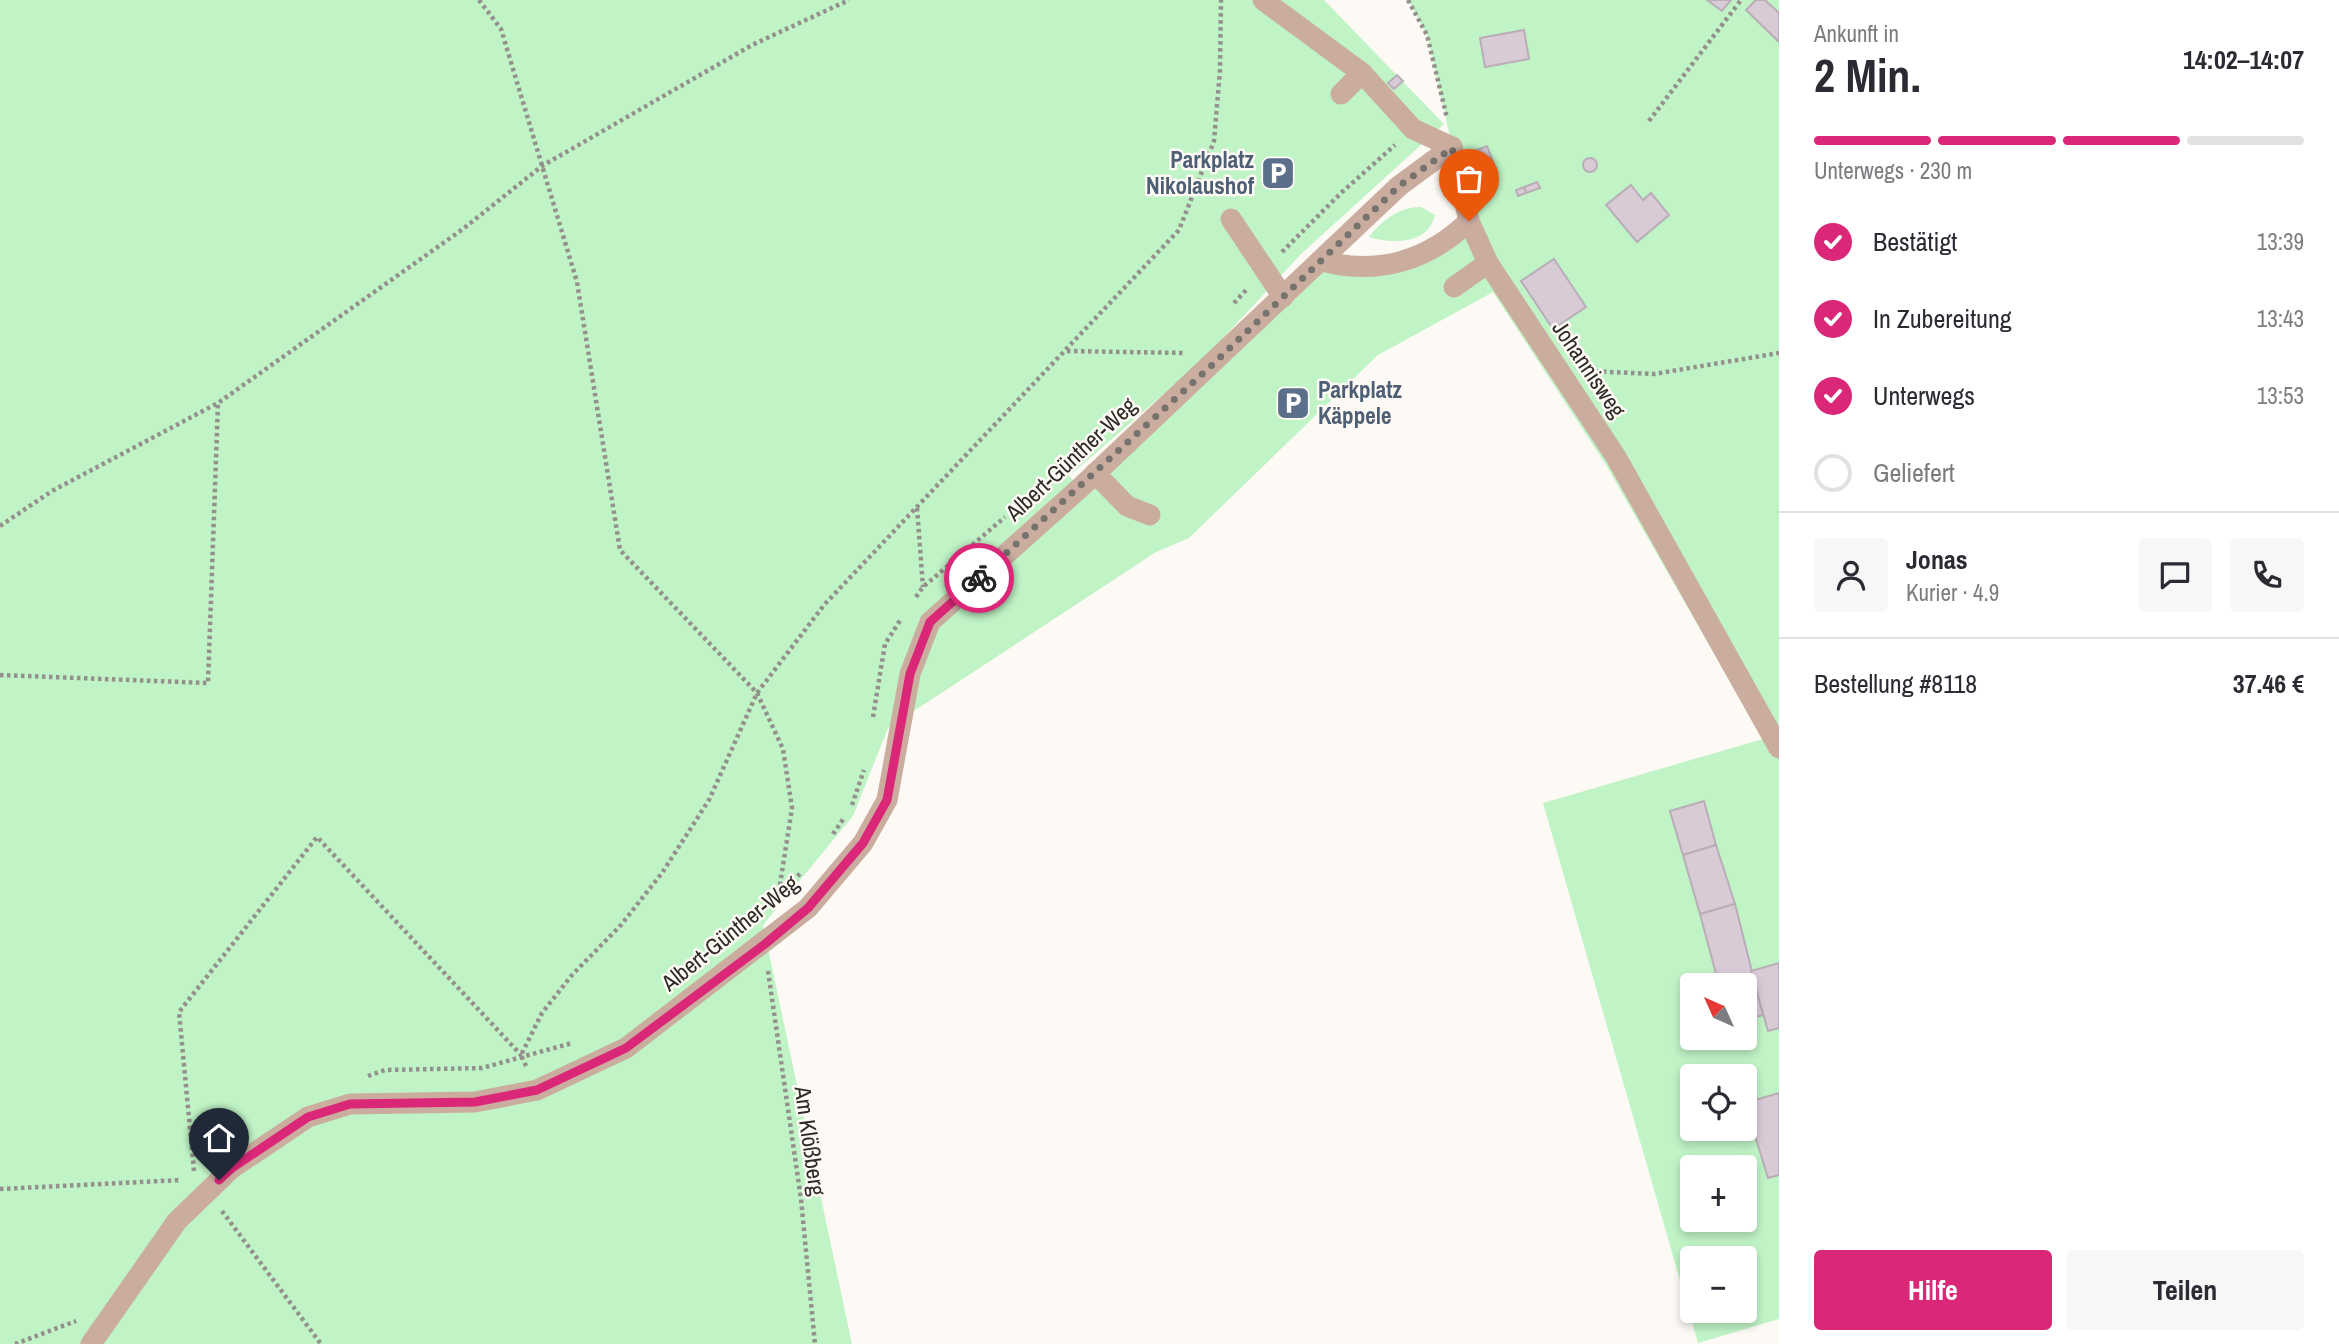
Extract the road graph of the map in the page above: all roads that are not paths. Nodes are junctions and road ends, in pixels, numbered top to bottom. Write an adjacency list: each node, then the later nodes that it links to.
1 (1264, 0): 2 (street)
2 (1362, 73): 3 (street); 4 (street)
3 (1341, 93)
4 (1452, 148): 6 (street, Johannisweg); 7 (street, Albert-Günther-Weg)
5 (1231, 219): 10 (street)
6 (1469, 221): 7 (street); 8 (street, Johannisweg)
7 (1323, 261): 10 (street, Albert-Günther-Weg)
8 (1488, 263): 9 (street); 13 (street, Johannisweg)
9 (1454, 287)
10 (1283, 297): 11 (street, Albert-Günther-Weg)
11 (1095, 473): 12 (street); 14 (street, Albert-Günther-Weg)
12 (1150, 515)
13 (1779, 748)
14 (91, 1344)

